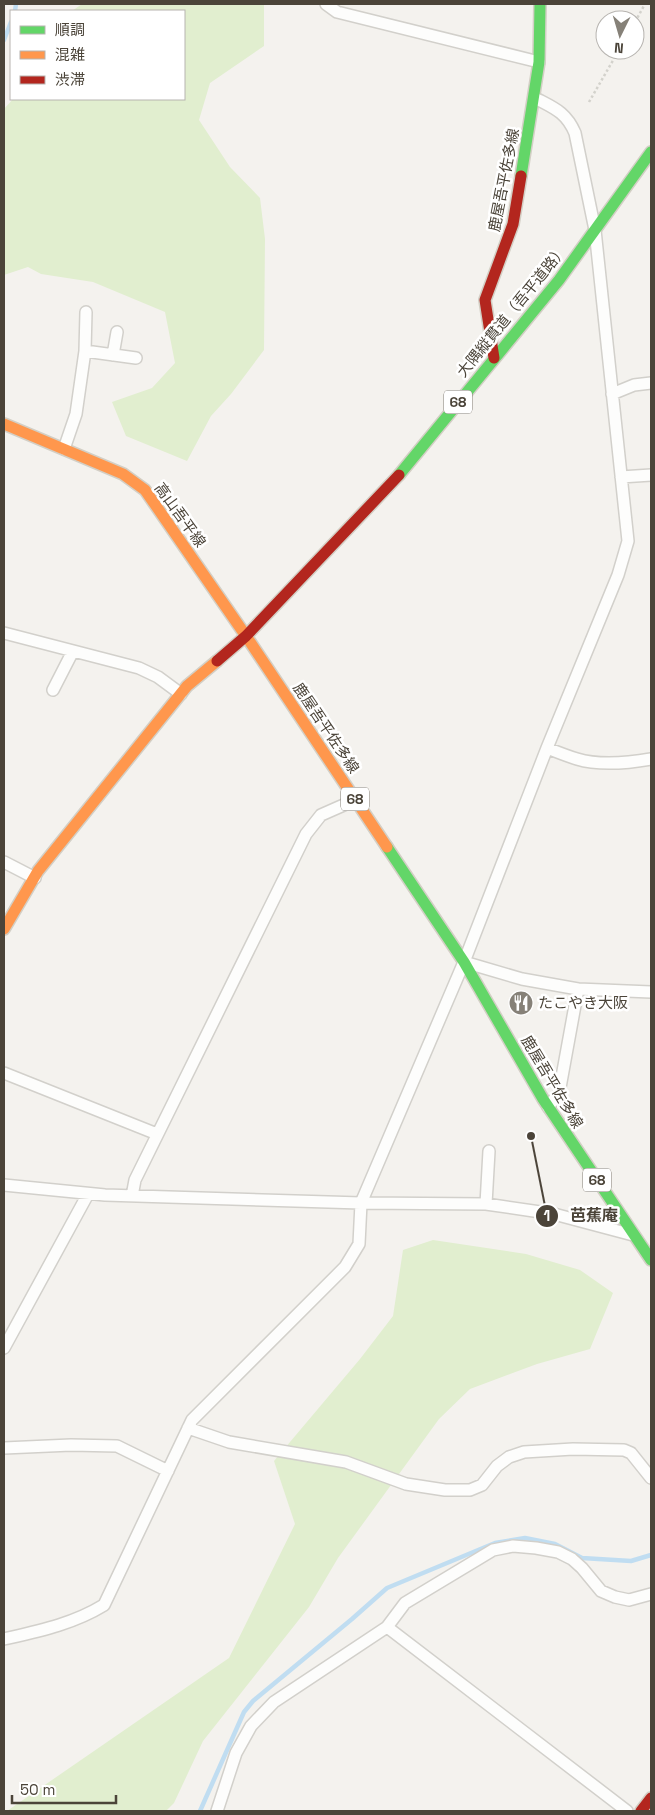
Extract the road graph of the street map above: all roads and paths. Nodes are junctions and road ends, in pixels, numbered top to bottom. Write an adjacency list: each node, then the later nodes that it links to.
1 (326, 4): 4 (street)
2 (540, 4): 4 (main road, 鹿屋吾平佐多線)
3 (613, 60): 6 (path)
4 (539, 62): 5 (main road, 鹿屋吾平佐多線)
5 (534, 98): 8 (street); 14 (main road, 鹿屋吾平佐多線)
6 (589, 102)
7 (651, 152): 8 (main road, 大隅縦貫道（吾平道路） / 68)
8 (595, 230): 14 (main road, 大隅縦貫道（吾平道路） / 68); 16 (street)
9 (86, 312): 11 (street)
10 (117, 332): 12 (street)
11 (84, 351): 12 (street); 18 (street)
12 (113, 354): 13 (street)
13 (136, 358)
14 (494, 358): 22 (main road, 大隅縦貫道（吾平道路） / 68)
15 (651, 383): 16 (street)
16 (612, 394): 20 (street)
17 (4, 424): 18 (main road, 高山吾平線)
18 (64, 449): 22 (main road, 高山吾平線)
19 (651, 475): 20 (street)
20 (621, 477): 26 (street)
21 (4, 633): 23 (street)
22 (246, 636): 25 (main road, 68); 28 (main road, 鹿屋吾平佐多線 / 68)
23 (73, 651): 24 (street); 25 (street)
24 (54, 690)
25 (181, 694): 30 (main road, 68)
26 (547, 748): 27 (street); 32 (street)
27 (651, 759)
28 (355, 800): 32 (main road, 鹿屋吾平佐多線 / 68); 37 (street)
29 (4, 862): 30 (street)
30 (35, 878): 31 (main road, 68)
31 (4, 929)
32 (464, 962): 33 (street); 36 (main road, 鹿屋吾平佐多線 / 68); 42 (street)
33 (578, 989): 34 (street); 36 (street)
34 (651, 992)
35 (4, 1073): 37 (street)
36 (548, 1107): 44 (main road, 鹿屋吾平佐多線 / 68)
37 (157, 1134): 41 (street)
38 (489, 1151): 43 (street)
39 (4, 1185): 40 (street)
40 (88, 1194): 41 (street); 46 (street)
41 (132, 1196): 42 (street)
42 (361, 1204): 43 (street); 47 (street)
43 (486, 1204): 44 (street)
44 (633, 1235): 45 (main road, 鹿屋吾平佐多線 / 68)
45 (651, 1260)
46 (4, 1348)
47 (188, 1428): 49 (street); 50 (street)
48 (4, 1448): 49 (street)
49 (168, 1470): 53 (street)
50 (651, 1478)
51 (651, 1594): 52 (street)
52 (387, 1627): 55 (street); 56 (street)
53 (4, 1639)
54 (651, 1798): 57 (main road)
55 (217, 1811)
56 (626, 1811)
57 (641, 1811)

